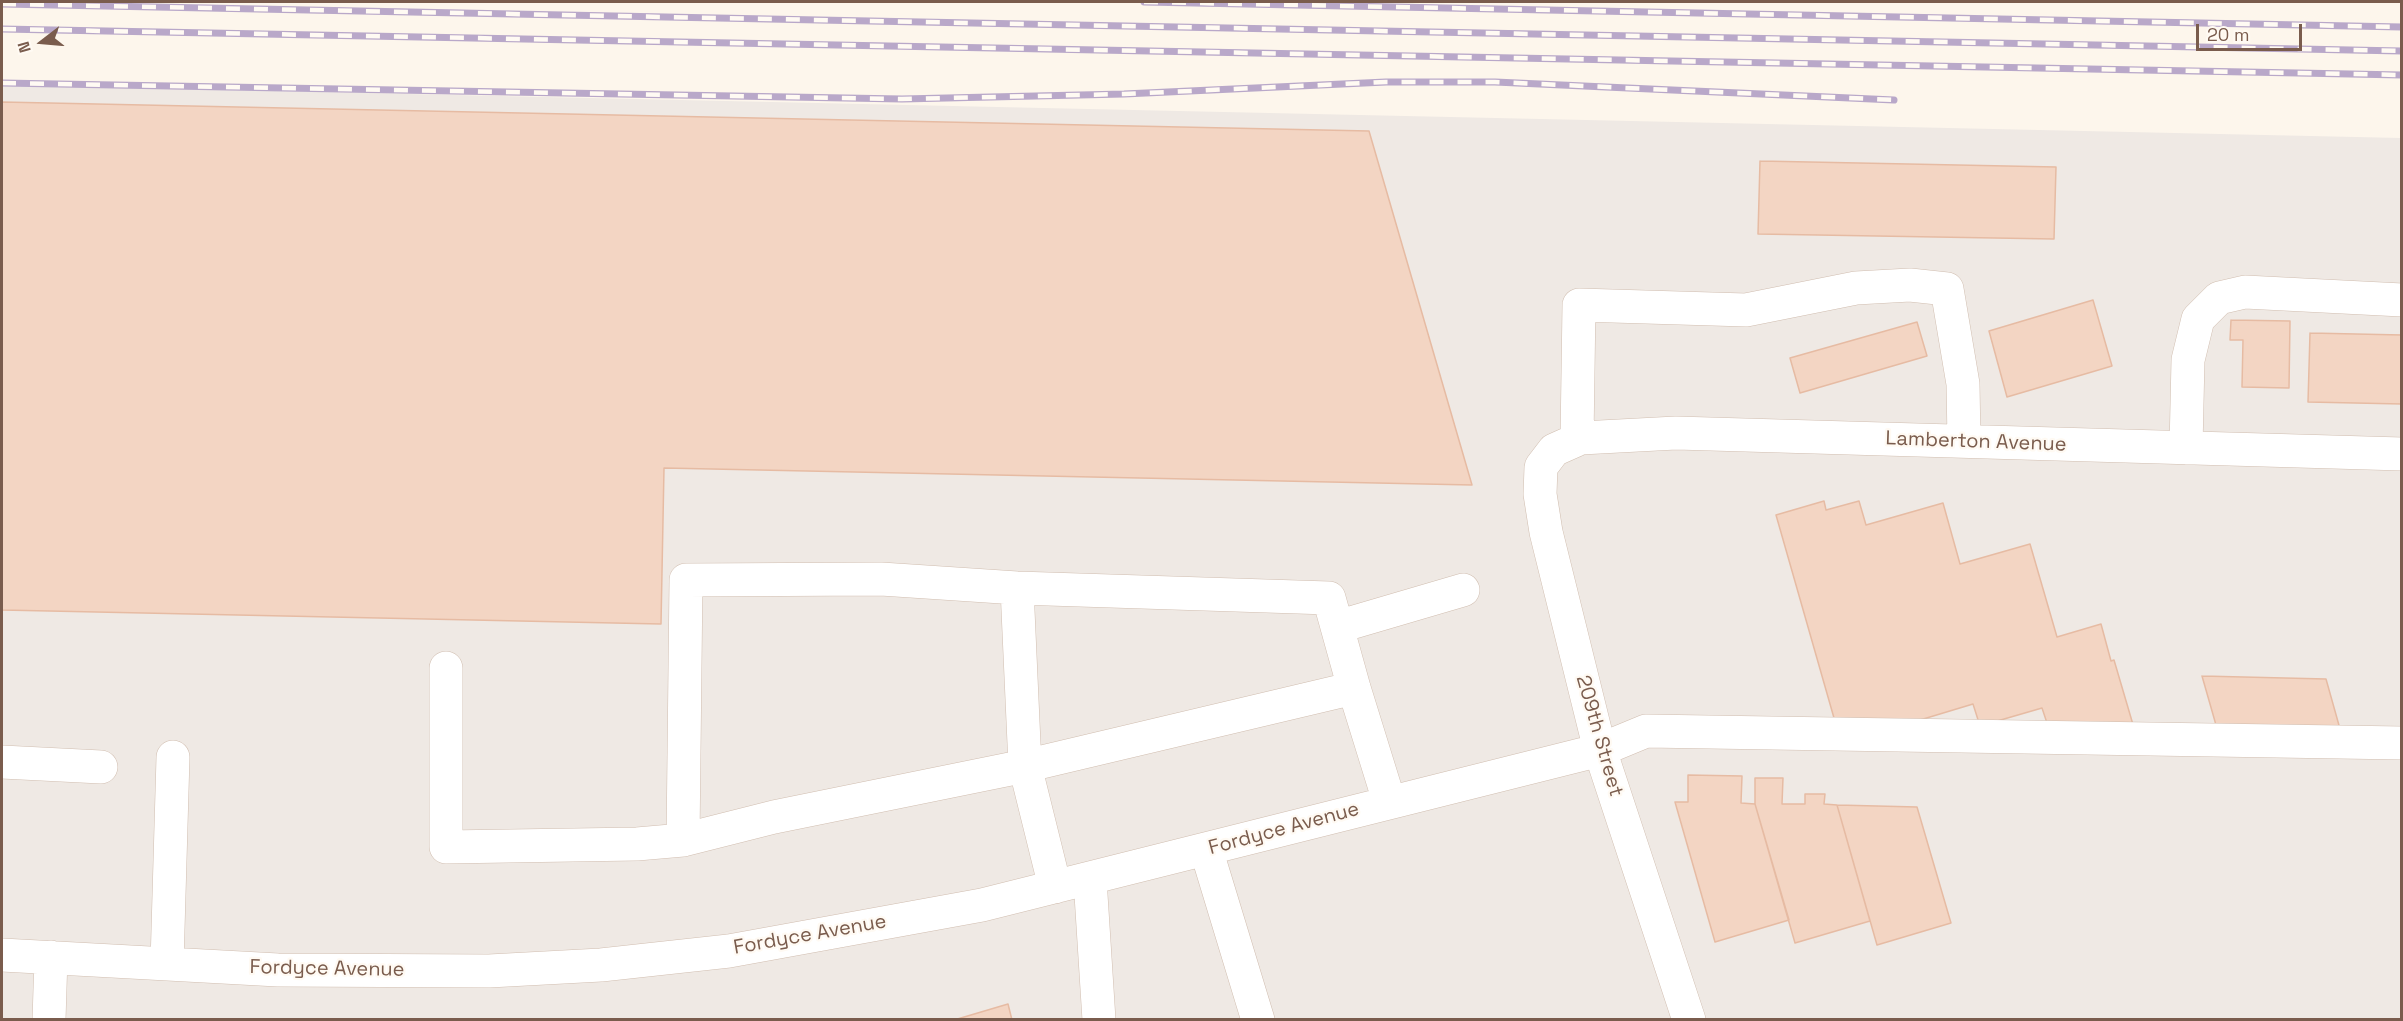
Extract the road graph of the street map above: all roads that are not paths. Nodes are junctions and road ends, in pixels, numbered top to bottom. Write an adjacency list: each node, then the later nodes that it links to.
1 (2402, 300): 4 (street)
2 (1964, 441): 3 (street, Lamberton Avenue); 3 (street); 4 (street, Lamberton Avenue)
3 (1565, 445): 12 (street, 209th Street)
4 (2186, 448): 5 (street, Lamberton Avenue)
5 (2402, 454)
6 (1017, 588): 8 (street); 15 (street); 18 (street)
7 (1462, 590): 8 (street)
8 (1337, 627): 10 (street)
9 (446, 668): 18 (street)
10 (1354, 687): 15 (street); 17 (street)
11 (2402, 743): 12 (street, Fordyce Avenue)
12 (1600, 750): 17 (street, Fordyce Avenue); 28 (street, 209th Street)
13 (173, 757): 24 (street)
14 (2, 762): 16 (street)
15 (1025, 766): 18 (street); 21 (street)
16 (101, 768)
17 (1389, 801): 19 (street, Fordyce Avenue)
18 (683, 840)
19 (1206, 849): 20 (street, Fordyce Avenue); 27 (street)
20 (1090, 879): 21 (street, Fordyce Avenue); 26 (street)
21 (1055, 887): 24 (street, Fordyce Avenue)
22 (2, 955): 23 (street, Fordyce Avenue)
23 (51, 957): 24 (street, Fordyce Avenue); 25 (street)
24 (167, 963)
25 (49, 1020)
26 (1099, 1020)
27 (1258, 1020)
28 (1689, 1020)

